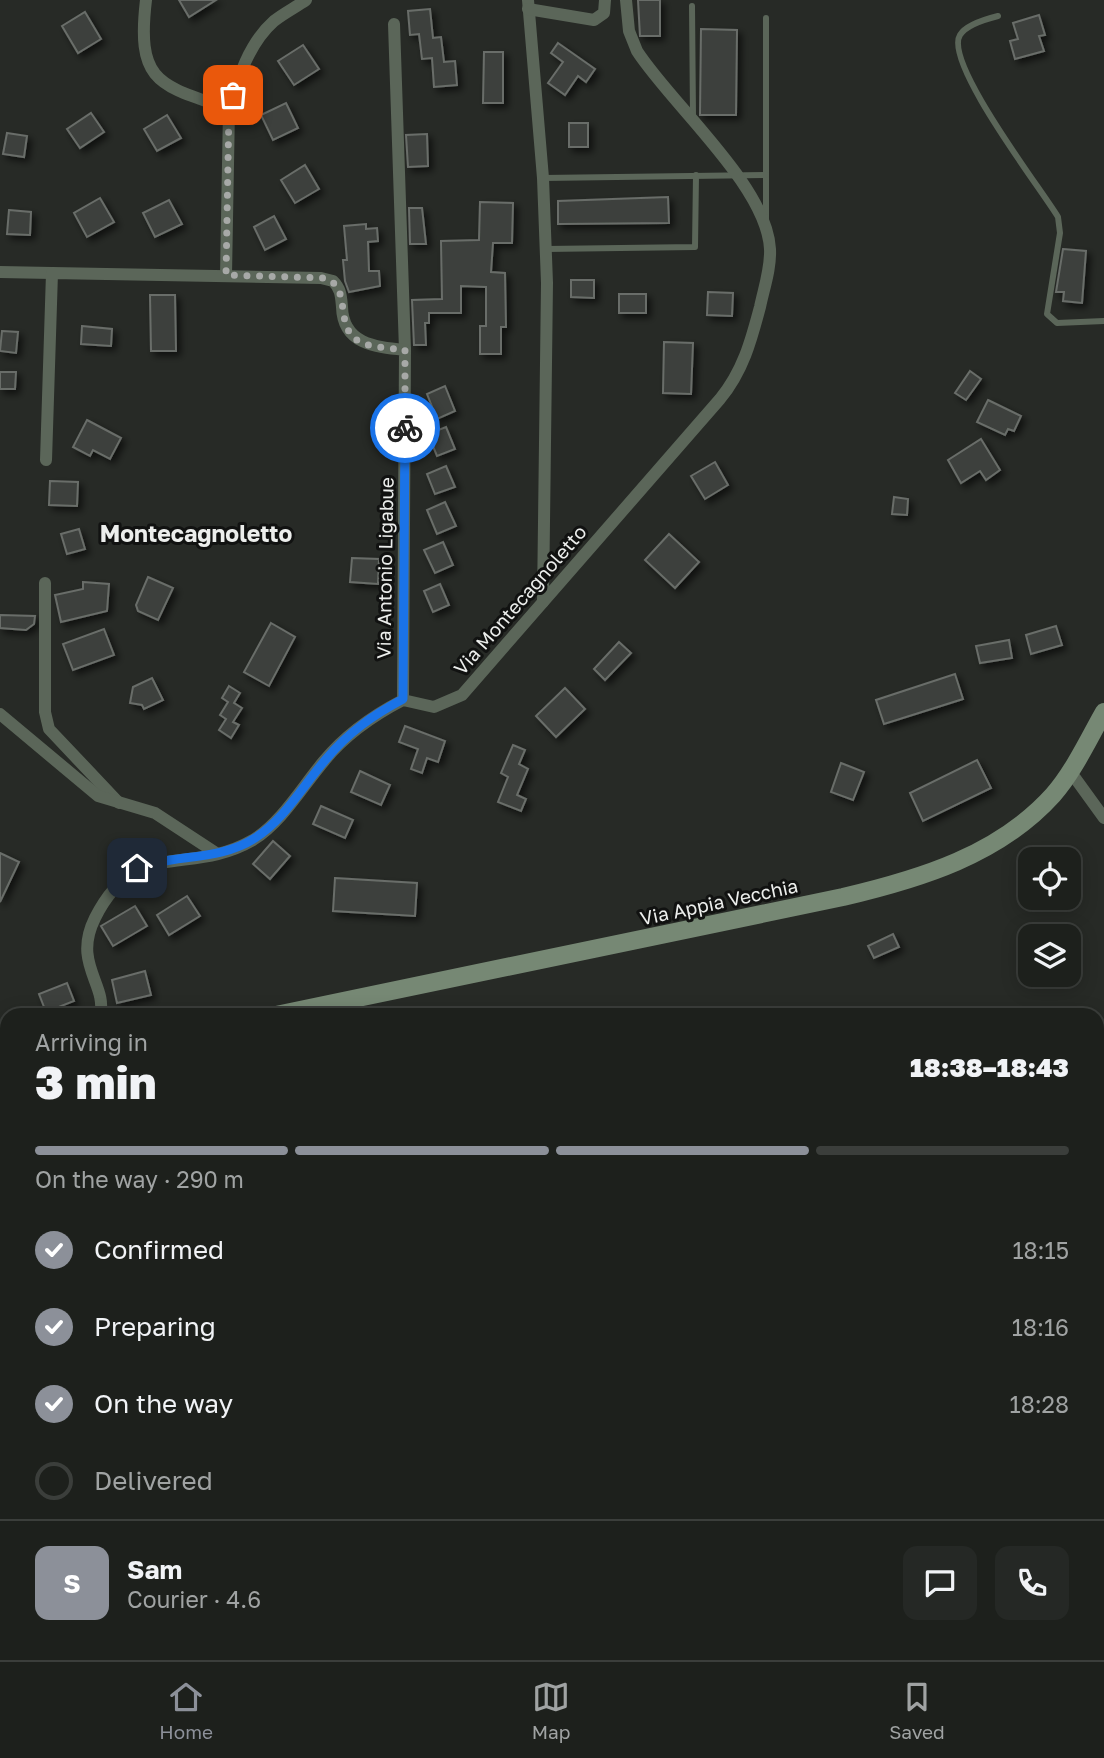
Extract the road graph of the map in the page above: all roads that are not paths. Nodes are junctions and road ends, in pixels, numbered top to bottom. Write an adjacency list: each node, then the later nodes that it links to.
1 (146, 0): 10 (street)
2 (306, 0): 10 (street)
3 (605, 0): 5 (street)
4 (626, 0): 11 (street, Via Montecagnoletto)
5 (528, 4): 15 (street)
6 (692, 6): 11 (lane)
7 (998, 16): 21 (lane)
8 (766, 18): 12 (lane)
9 (394, 24): 22 (street, Via Antonio Ligabue)
10 (229, 108): 20 (street)
11 (693, 122): 13 (street, Via Montecagnoletto)
12 (766, 174): 13 (lane); 16 (lane)
13 (735, 175): 14 (lane); 16 (street, Via Montecagnoletto)
14 (696, 176): 15 (lane); 17 (lane)
15 (543, 178): 17 (street)
16 (766, 228): 25 (street, Via Montecagnoletto)
17 (546, 249): 25 (street)
18 (0, 272): 19 (street)
19 (52, 273): 20 (street); 23 (street)
20 (226, 275): 22 (street)
21 (1104, 321)
22 (405, 350): 26 (street, Via Antonio Ligabue)
23 (46, 460)
24 (45, 583): 30 (street)
25 (543, 602): 26 (street, Via Montecagnoletto)
26 (403, 699): 32 (street)
27 (1104, 712): 29 (main road, Via Appia Vecchia)
28 (0, 714): 30 (street)
29 (1070, 771): 31 (street); 34 (main road, Via Appia Vecchia)
30 (119, 803): 32 (street)
31 (1104, 818)
32 (216, 853): 33 (street)
33 (102, 1008)
34 (309, 1008)

